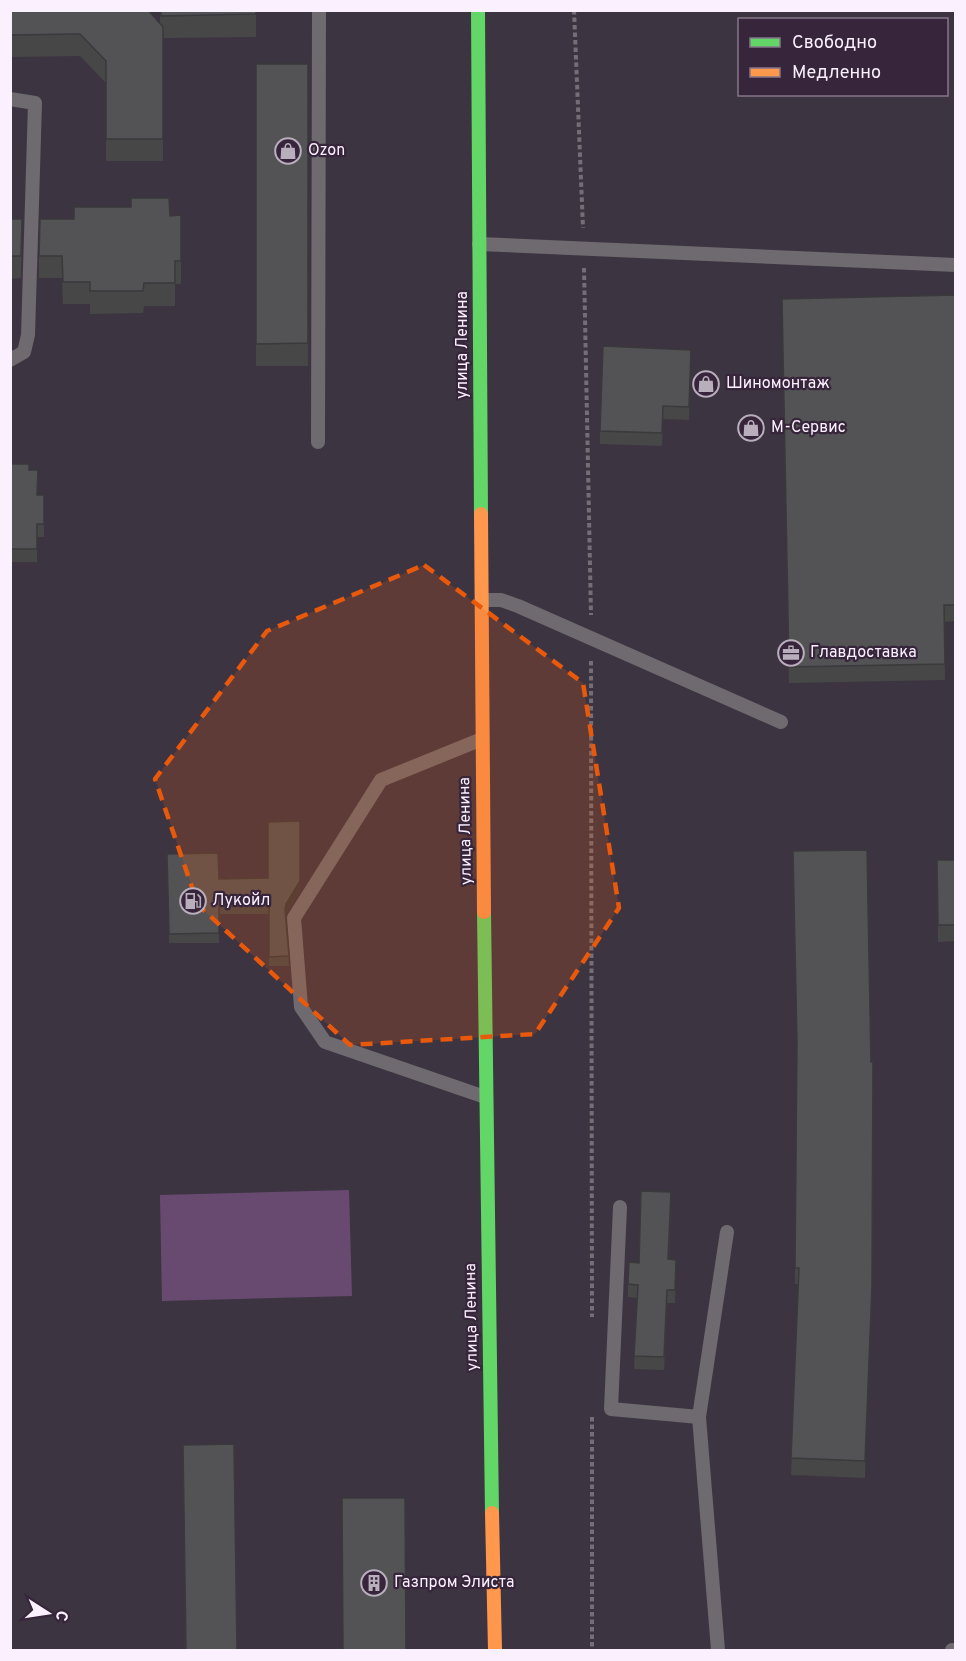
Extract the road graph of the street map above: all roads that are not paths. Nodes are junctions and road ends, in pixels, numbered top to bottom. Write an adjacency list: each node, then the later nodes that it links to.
1 (319, 10): 7 (lane)
2 (478, 10): 4 (main road, улица Ленина)
3 (10, 99): 6 (lane)
4 (479, 244): 5 (lane); 8 (main road, улица Ленина)
5 (956, 265)
6 (10, 360)
7 (318, 442)
8 (480, 600): 9 (lane); 10 (main road, улица Ленина)
9 (781, 722)
10 (482, 740): 11 (main road, улица Ленина); 11 (lane)
11 (485, 1097): 15 (main road, улица Ленина)
12 (620, 1207): 14 (lane)
13 (727, 1232): 14 (lane)
14 (699, 1418): 16 (lane)
15 (495, 1650)
16 (718, 1650)

